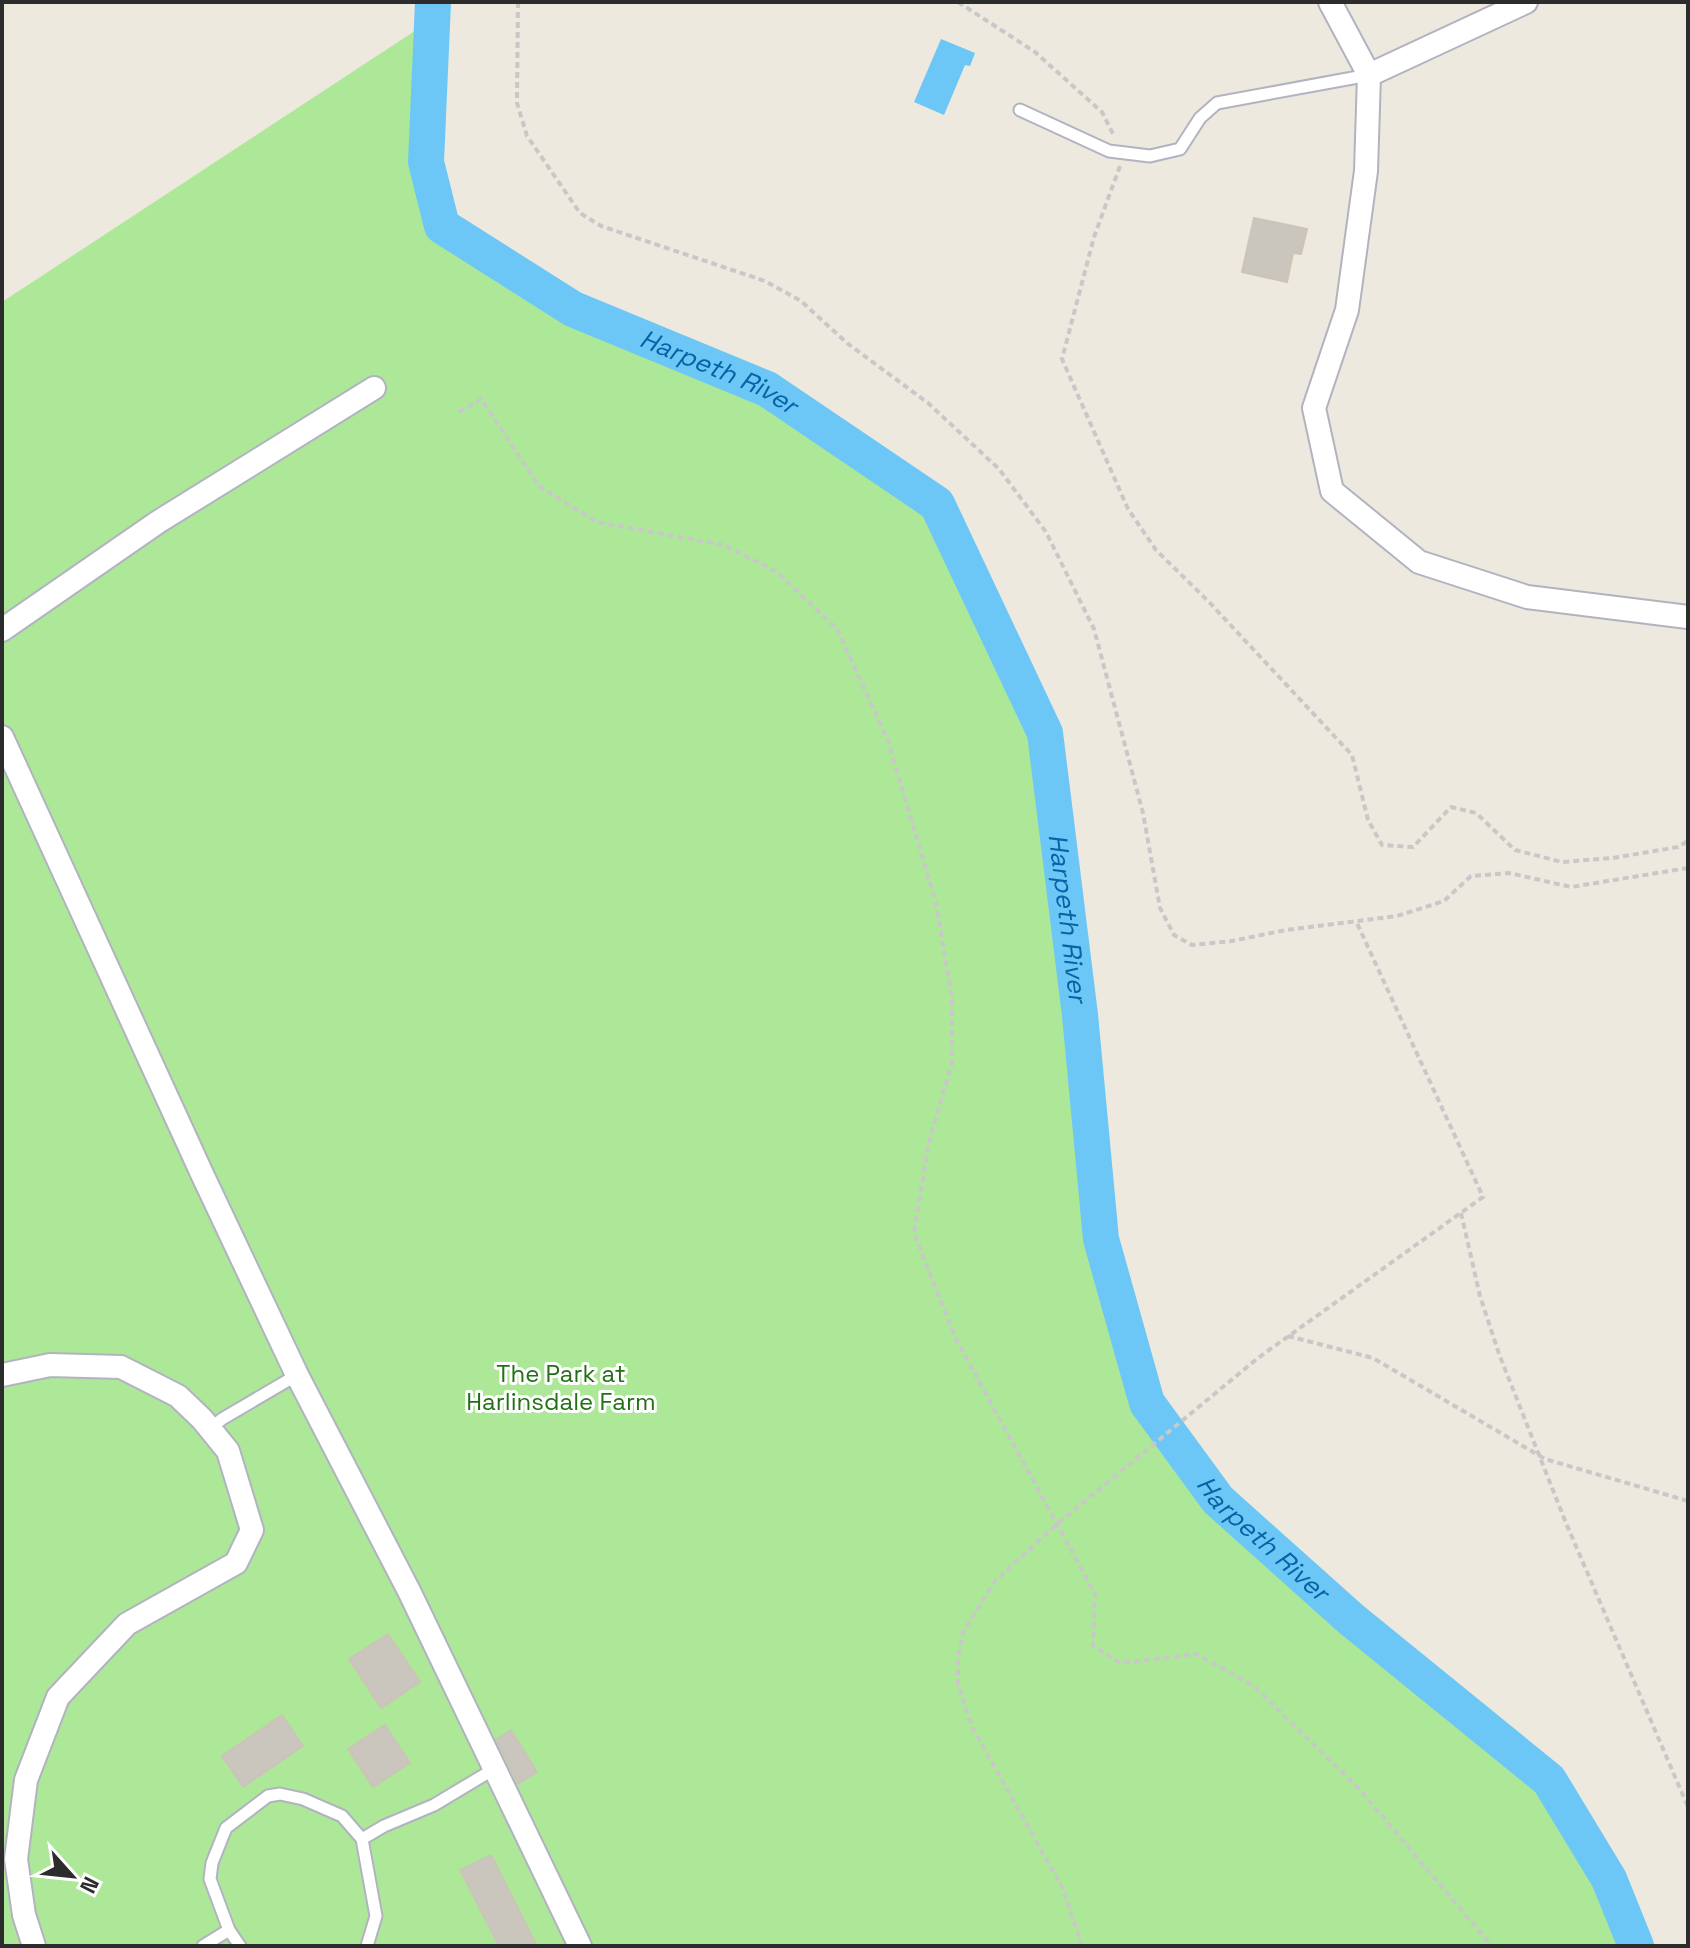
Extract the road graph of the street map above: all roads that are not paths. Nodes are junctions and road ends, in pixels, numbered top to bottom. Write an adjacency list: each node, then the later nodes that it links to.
1 (1330, 2): 3 (street)
2 (1526, 2): 3 (street)
3 (1369, 75): 4 (lane); 6 (street)
4 (1020, 110)
5 (374, 388): 7 (street)
6 (1688, 617)
7 (2, 630)
8 (2, 737): 10 (street)
9 (2, 1375): 11 (street)
10 (297, 1375): 11 (lane); 12 (street)
11 (210, 1429): 15 (street)
12 (494, 1769): 13 (lane); 19 (street)
13 (362, 1839): 14 (lane); 18 (lane)
14 (229, 1930): 16 (lane); 17 (lane)
15 (34, 1946)
16 (203, 1946)
17 (240, 1946)
18 (367, 1946)
19 (580, 1946)

